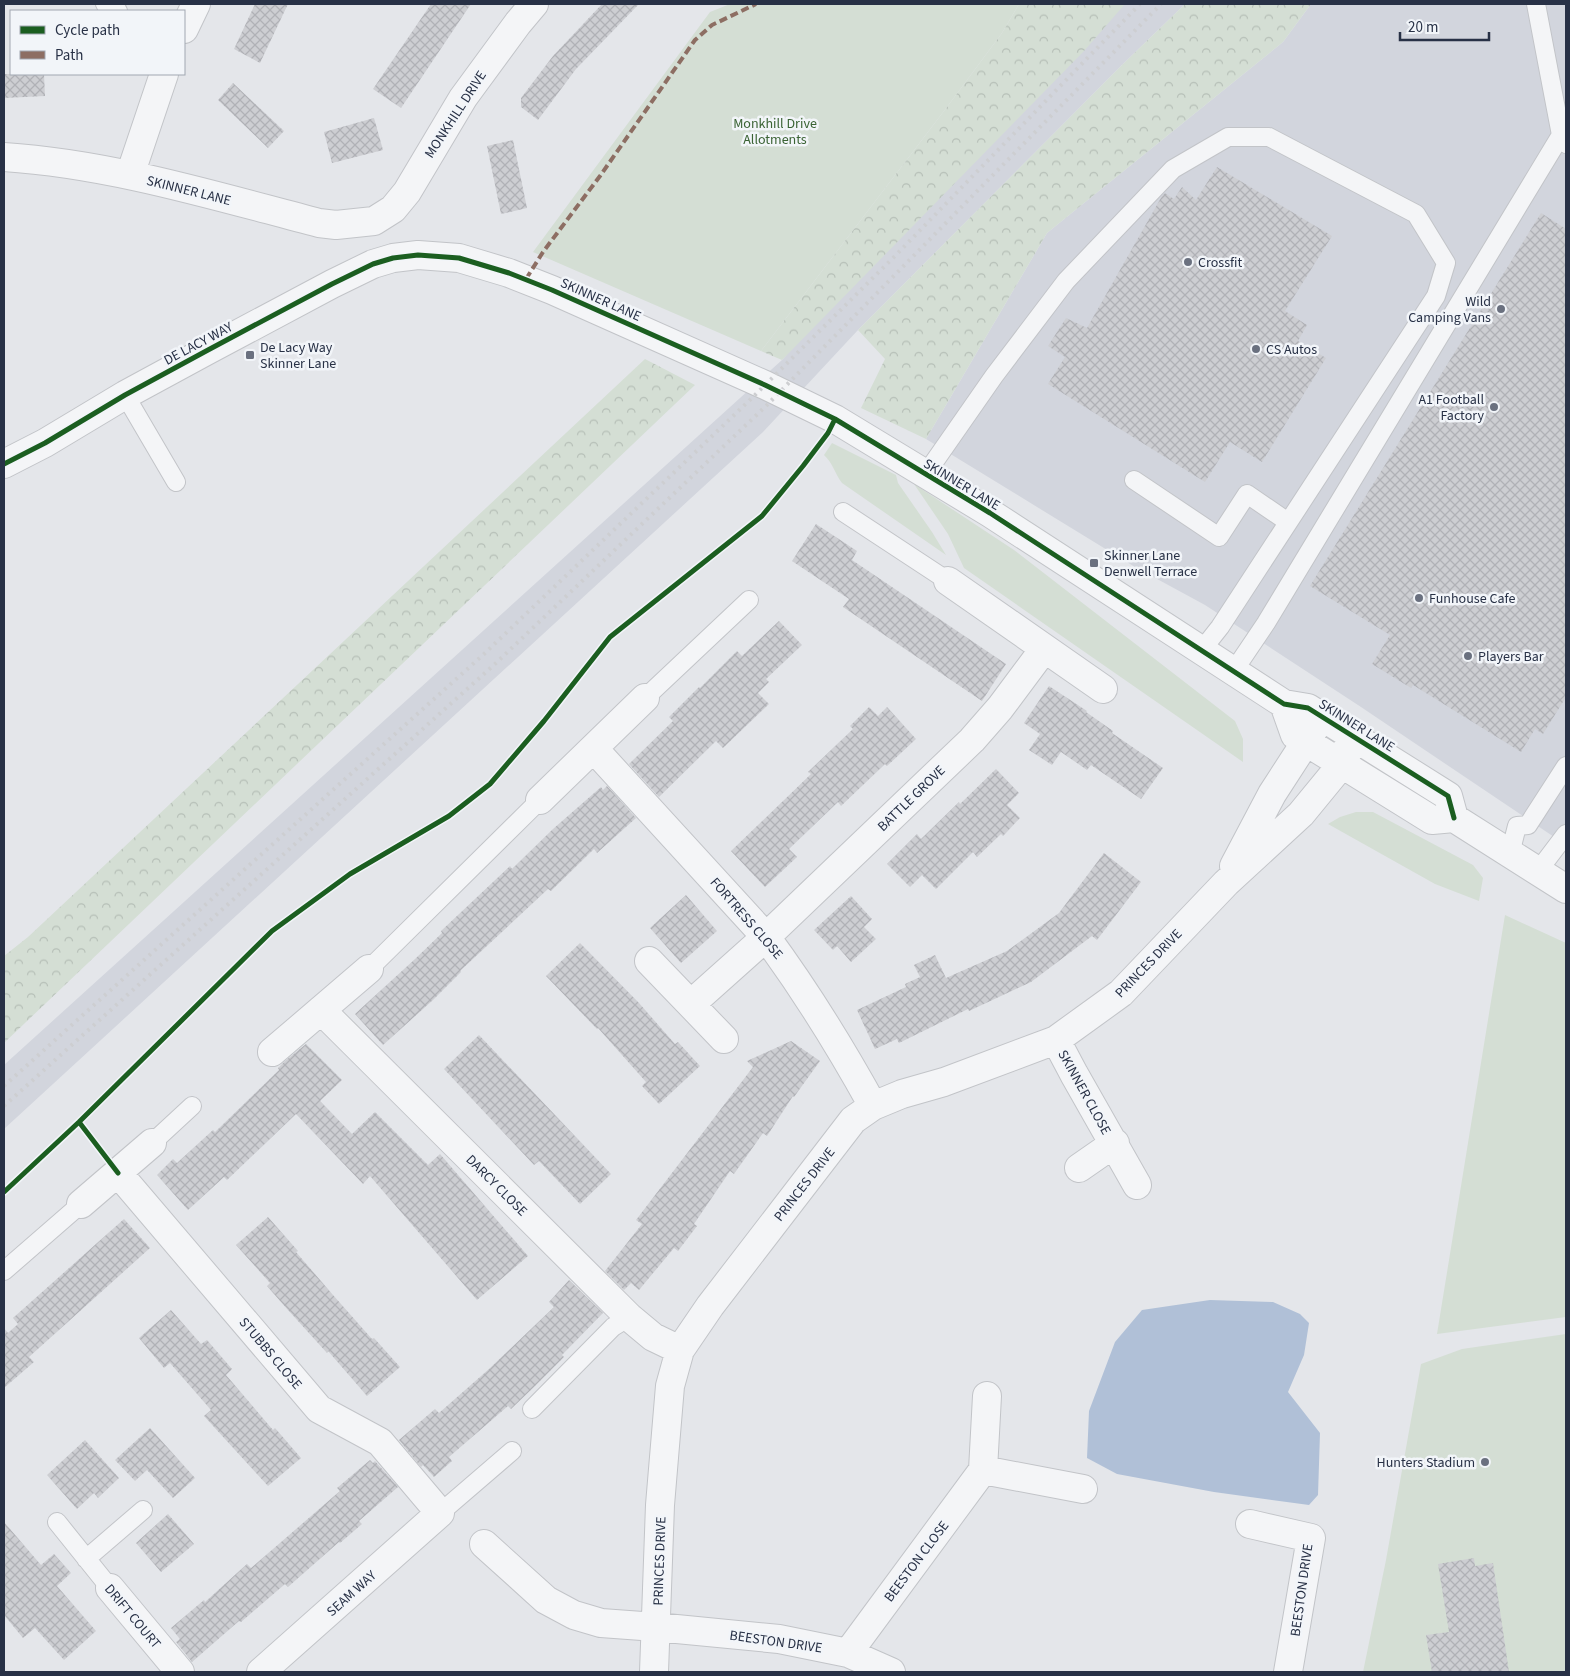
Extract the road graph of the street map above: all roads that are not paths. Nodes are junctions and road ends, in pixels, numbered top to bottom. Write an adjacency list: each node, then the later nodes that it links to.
1 (105, 4): 5 (lane)
2 (196, 4): 6 (street)
3 (534, 4): 11 (street, MONKHILL DRIVE)
4 (1536, 4): 8 (lane)
5 (116, 10)
6 (185, 27)
7 (164, 75): 10 (street)
8 (1564, 140): 24 (lane)
9 (4, 157): 10 (street, SKINNER LANE)
10 (130, 175): 11 (street, SKINNER LANE)
11 (374, 221)
12 (409, 256): 13 (street, DE LACY WAY); 15 (street, SKINNER LANE)
13 (125, 395): 14 (street, DE LACY WAY); 17 (lane)
14 (4, 464)
15 (925, 475): 19 (lane); 23 (street, SKINNER LANE)
16 (1134, 480): 19 (lane)
17 (176, 482)
18 (843, 512): 20 (lane)
19 (1288, 522): 23 (lane)
20 (948, 581): 22 (street)
21 (749, 600): 26 (lane)
22 (1044, 649): 25 (street); 41 (street, BATTLE GROVE)
23 (1201, 651): 24 (street, SKINNER LANE)
24 (1234, 672): 27 (street, SKINNER LANE)
25 (1103, 689)
26 (645, 698): 31 (street)
27 (1284, 704): 28 (street, SKINNER LANE); 30 (street)
28 (1322, 716): 29 (street, SKINNER LANE); 30 (street, PRINCES DRIVE)
29 (1350, 734): 32 (street, PRINCES DRIVE); 35 (street, SKINNER LANE)
30 (1306, 742): 32 (street); 39 (street, PRINCES DRIVE)
31 (594, 749): 34 (street); 41 (street, FORTRESS CLOSE)
32 (1342, 764): 35 (street); 39 (street, PRINCES DRIVE)
33 (1566, 766): 37 (lane)
34 (540, 800): 43 (lane)
35 (1454, 818): 37 (street)
36 (1566, 834): 38 (lane)
37 (1510, 854): 38 (street)
38 (1538, 871): 40 (street)
39 (1226, 882): 47 (street, PRINCES DRIVE)
40 (1566, 889)
41 (766, 937): 44 (street, BATTLE GROVE); 50 (street, FORTRESS CLOSE)
42 (649, 961): 44 (street)
43 (369, 970): 45 (street)
44 (691, 1004): 46 (street)
45 (321, 1010): 48 (street); 58 (street, DARCY CLOSE)
46 (724, 1039)
47 (1056, 1040): 50 (street, PRINCES DRIVE); 52 (street, SKINNER CLOSE)
48 (272, 1052)
49 (192, 1106): 51 (lane)
50 (873, 1106): 59 (street, PRINCES DRIVE)
51 (152, 1143): 54 (street)
52 (1115, 1144): 53 (street, SKINNER CLOSE); 55 (street, SKINNER CLOSE)
53 (1078, 1168)
54 (118, 1173): 56 (street); 66 (street, STUBBS CLOSE)
55 (1137, 1185)
56 (81, 1204): 57 (lane)
57 (4, 1271)
58 (629, 1317): 59 (street, DARCY CLOSE); 61 (lane)
59 (680, 1350): 72 (street, PRINCES DRIVE)
60 (987, 1396): 63 (street)
61 (532, 1409)
62 (512, 1451): 66 (lane)
63 (983, 1470): 64 (street); 73 (street, BEESTON CLOSE)
64 (1083, 1489)
65 (143, 1510): 70 (lane)
66 (440, 1514): 75 (street, SEAM WAY)
67 (57, 1522): 70 (lane, DRIFT COURT)
68 (1250, 1524): 78 (street, BEESTON DRIVE)
69 (484, 1544): 72 (street, BEESTON DRIVE)
70 (86, 1559): 71 (lane, DRIFT COURT)
71 (110, 1588): 74 (street, DRIFT COURT)
72 (656, 1626): 73 (street, BEESTON DRIVE); 76 (street, PRINCES DRIVE)
73 (848, 1653): 77 (street, BEESTON DRIVE)
74 (180, 1672)
75 (261, 1672)
76 (654, 1672)
77 (891, 1672)
78 (1288, 1672)

